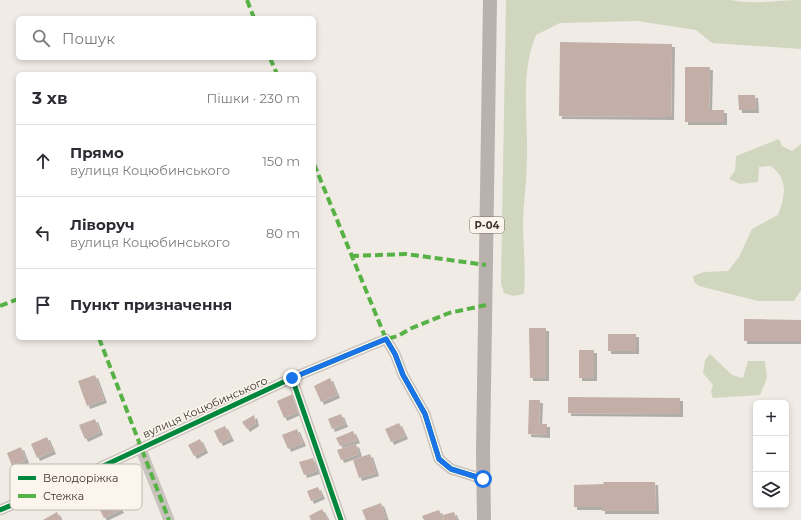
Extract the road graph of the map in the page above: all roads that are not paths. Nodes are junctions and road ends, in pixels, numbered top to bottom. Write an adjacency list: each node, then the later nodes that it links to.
1 (490, 0): 5 (main road, Р-04)
2 (292, 378): 3 (street, вулиця Коцюбинського); 5 (street, вулиця Коцюбинського); 9 (street)
3 (140, 447): 4 (street, вулиця Коцюбинського); 8 (street)
4 (106, 464)
5 (483, 479): 10 (main road, Р-04)
6 (10, 506): 7 (street, вулиця Коцюбинського)
7 (0, 510)
8 (169, 520)
9 (341, 520)
10 (484, 520)

